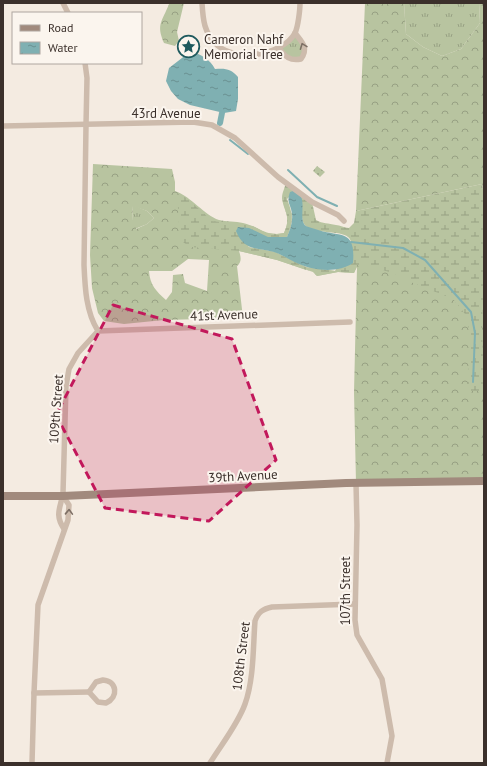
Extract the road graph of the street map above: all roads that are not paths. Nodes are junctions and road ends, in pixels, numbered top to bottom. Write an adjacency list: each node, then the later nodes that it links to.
1 (202, 3): 4 (street)
2 (300, 3): 3 (street)
3 (295, 32): 4 (street); 4 (street, one-way to 3)
4 (279, 48)
5 (85, 64): 6 (street)
6 (86, 125): 7 (street, 43rd Avenue); 8 (street, 43rd Avenue); 10 (street)
7 (3, 126)
8 (344, 221)
9 (350, 322): 10 (street, 41st Avenue)
10 (98, 331): 14 (street, 109th Street)
11 (484, 480): 12 (main road, 39th Avenue)
12 (356, 483): 14 (main road, 39th Avenue); 16 (street, 107th Street)
13 (3, 496): 14 (main road, 39th Avenue)
14 (63, 496): 15 (street, 109th Street); 15 (street, one-way to 14)
15 (64, 529): 18 (street, 109th Street)
16 (355, 604): 20 (street, 108th Street); 21 (street, 107th Street)
17 (89, 692): 17 (street); 18 (street)
18 (34, 693): 19 (street, 109th Street)
19 (32, 763)
20 (210, 763)
21 (388, 763)

